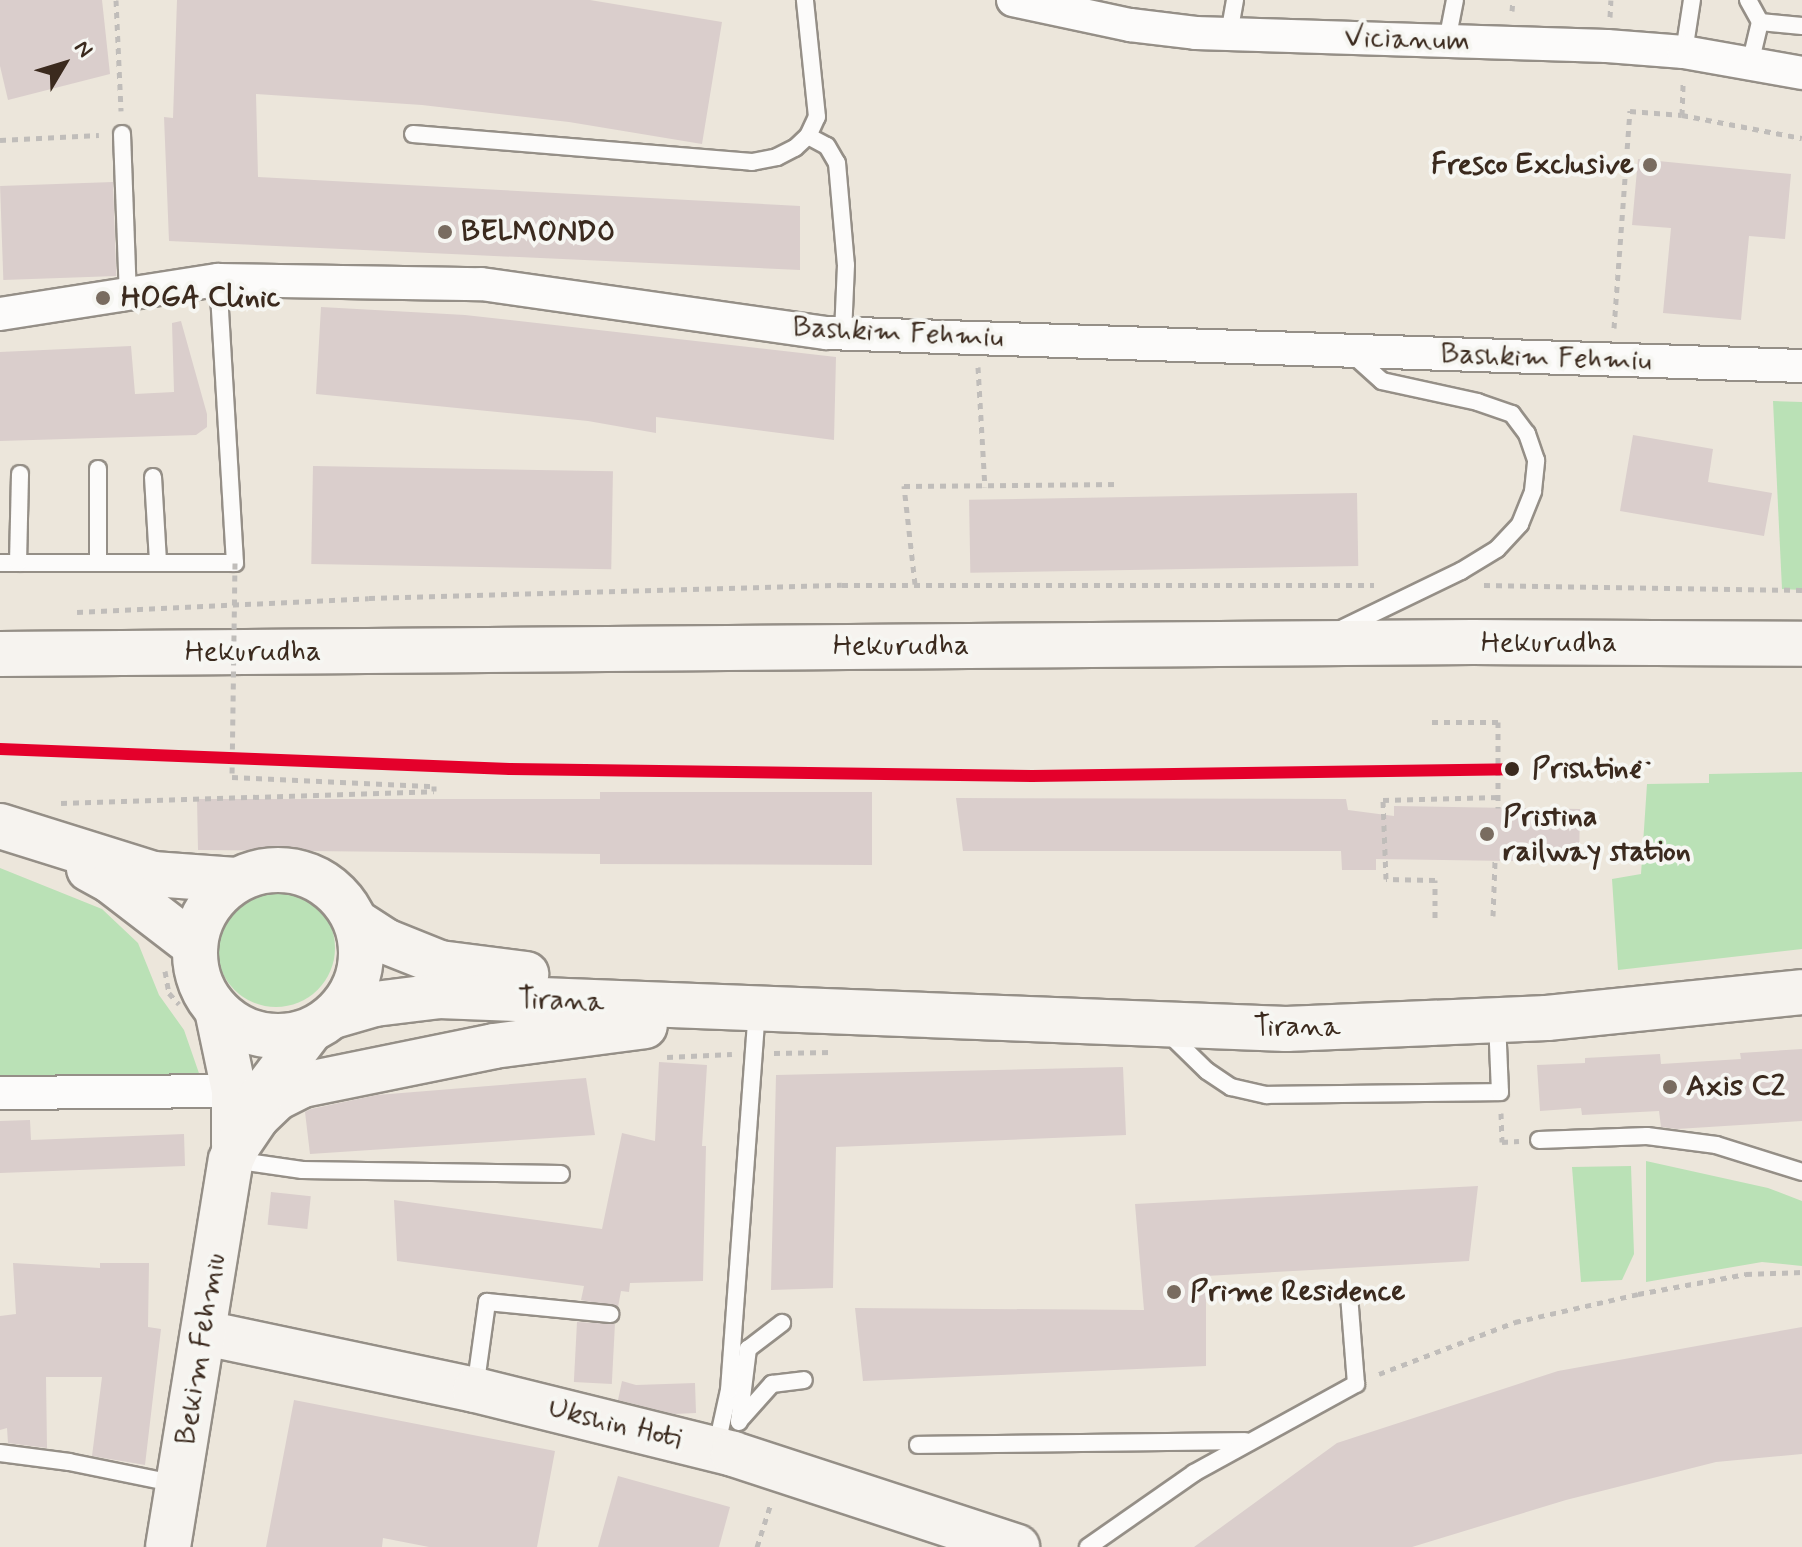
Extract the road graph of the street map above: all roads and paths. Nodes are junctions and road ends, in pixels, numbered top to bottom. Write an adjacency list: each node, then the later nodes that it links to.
1 (116, 0): 15 (path)
2 (805, 0): 17 (lane)
3 (1013, 0): 10 (street, Vicianum)
4 (1235, 0): 10 (lane)
5 (1455, 0): 11 (lane)
6 (1692, 0): 12 (lane)
7 (1748, 0): 8 (lane)
8 (1760, 22): 9 (lane); 13 (lane)
9 (1802, 26)
10 (1229, 34): 11 (street, Vicianum)
11 (1447, 41): 12 (street, Vicianum)
12 (1684, 52): 13 (street, Vicianum)
13 (1750, 64): 14 (street, Vicianum)
14 (1802, 73)
15 (122, 134): 19 (path); 21 (lane)
16 (413, 134): 17 (lane)
17 (808, 136): 23 (lane)
18 (1802, 138): 26 (path)
19 (0, 140)
20 (218, 280): 21 (street, Bashkim Fehmiu); 23 (street, Bashkim Fehmiu); 37 (lane)
21 (128, 295): 22 (street, Bashkim Fehmiu)
22 (0, 314)
23 (843, 333): 24 (street, Bashkim Fehmiu)
24 (976, 338): 25 (street, Bashkim Fehmiu); 32 (path)
25 (1348, 350): 26 (street, Bashkim Fehmiu); 44 (lane)
26 (1612, 360): 27 (street, Bashkim Fehmiu)
27 (1802, 366)
28 (98, 469): 34 (lane)
29 (20, 474): 36 (lane)
30 (153, 477): 33 (lane)
31 (1120, 484): 32 (path)
32 (985, 487): 38 (path)
33 (158, 561): 34 (lane); 37 (lane)
34 (98, 562): 36 (lane)
35 (0, 563): 36 (lane)
36 (18, 563)
37 (235, 563): 42 (path, bridge)
38 (915, 584): 39 (path); 42 (path)
39 (1384, 585)
40 (1474, 585): 41 (path)
41 (1802, 590)
42 (234, 604): 43 (path); 50 (path, bridge)
43 (70, 613)
44 (1312, 643): 45 (main road, Hekurudha); 46 (main road, Hekurudha)
45 (1802, 644)
46 (0, 654)
47 (1432, 722): 48 (path)
48 (1499, 797): 49 (path); 54 (path)
49 (1498, 808)
50 (27, 823): 52 (main road); 56 (main road)
51 (1495, 861): 53 (path)
52 (236, 880): 55 (main road); 56 (main road)
53 (1493, 916)
54 (1435, 918)
55 (356, 922): 60 (main road, Tirana); 61 (main road)
56 (180, 956): 58 (main road); 58 (path)
57 (1802, 992): 59 (main road, Tirana)
58 (203, 1013): 61 (main road); 65 (main road, Bekim Fehmiu)
59 (1497, 1020): 62 (main road, Tirana); 62 (lane)
60 (765, 1022): 61 (main road, Tirana); 62 (main road, Tirana); 63 (path); 64 (path); 68 (main road); 80 (lane)
61 (322, 1024): 68 (main road, Bekim Fehmiu)
62 (1161, 1026)
63 (848, 1052)
64 (657, 1057)
65 (234, 1091): 66 (street); 68 (main road, Bekim Fehmiu)
66 (0, 1093)
67 (1539, 1140): 69 (lane)
68 (233, 1155): 70 (lane); 75 (main road, Bekim Fehmiu)
69 (1802, 1172)
70 (561, 1174)
71 (1802, 1272): 77 (path)
72 (1349, 1296): 77 (lane)
73 (610, 1314): 78 (lane)
74 (782, 1323): 80 (lane)
75 (205, 1333): 78 (main road, Ukshin Hoti); 83 (main road, Bekim Fehmiu)
76 (804, 1380): 80 (lane)
77 (1356, 1384): 79 (lane)
78 (475, 1390): 80 (main road, Ukshin Hoti)
79 (1247, 1441): 81 (lane); 88 (lane)
80 (729, 1442): 87 (main road, Ukshin Hoti)
81 (918, 1445)
82 (0, 1453): 83 (lane)
83 (179, 1484): 85 (main road, Bekim Fehmiu)
84 (775, 1490): 86 (path)
85 (168, 1547)
86 (757, 1547)
87 (1017, 1547)
88 (1088, 1547)

